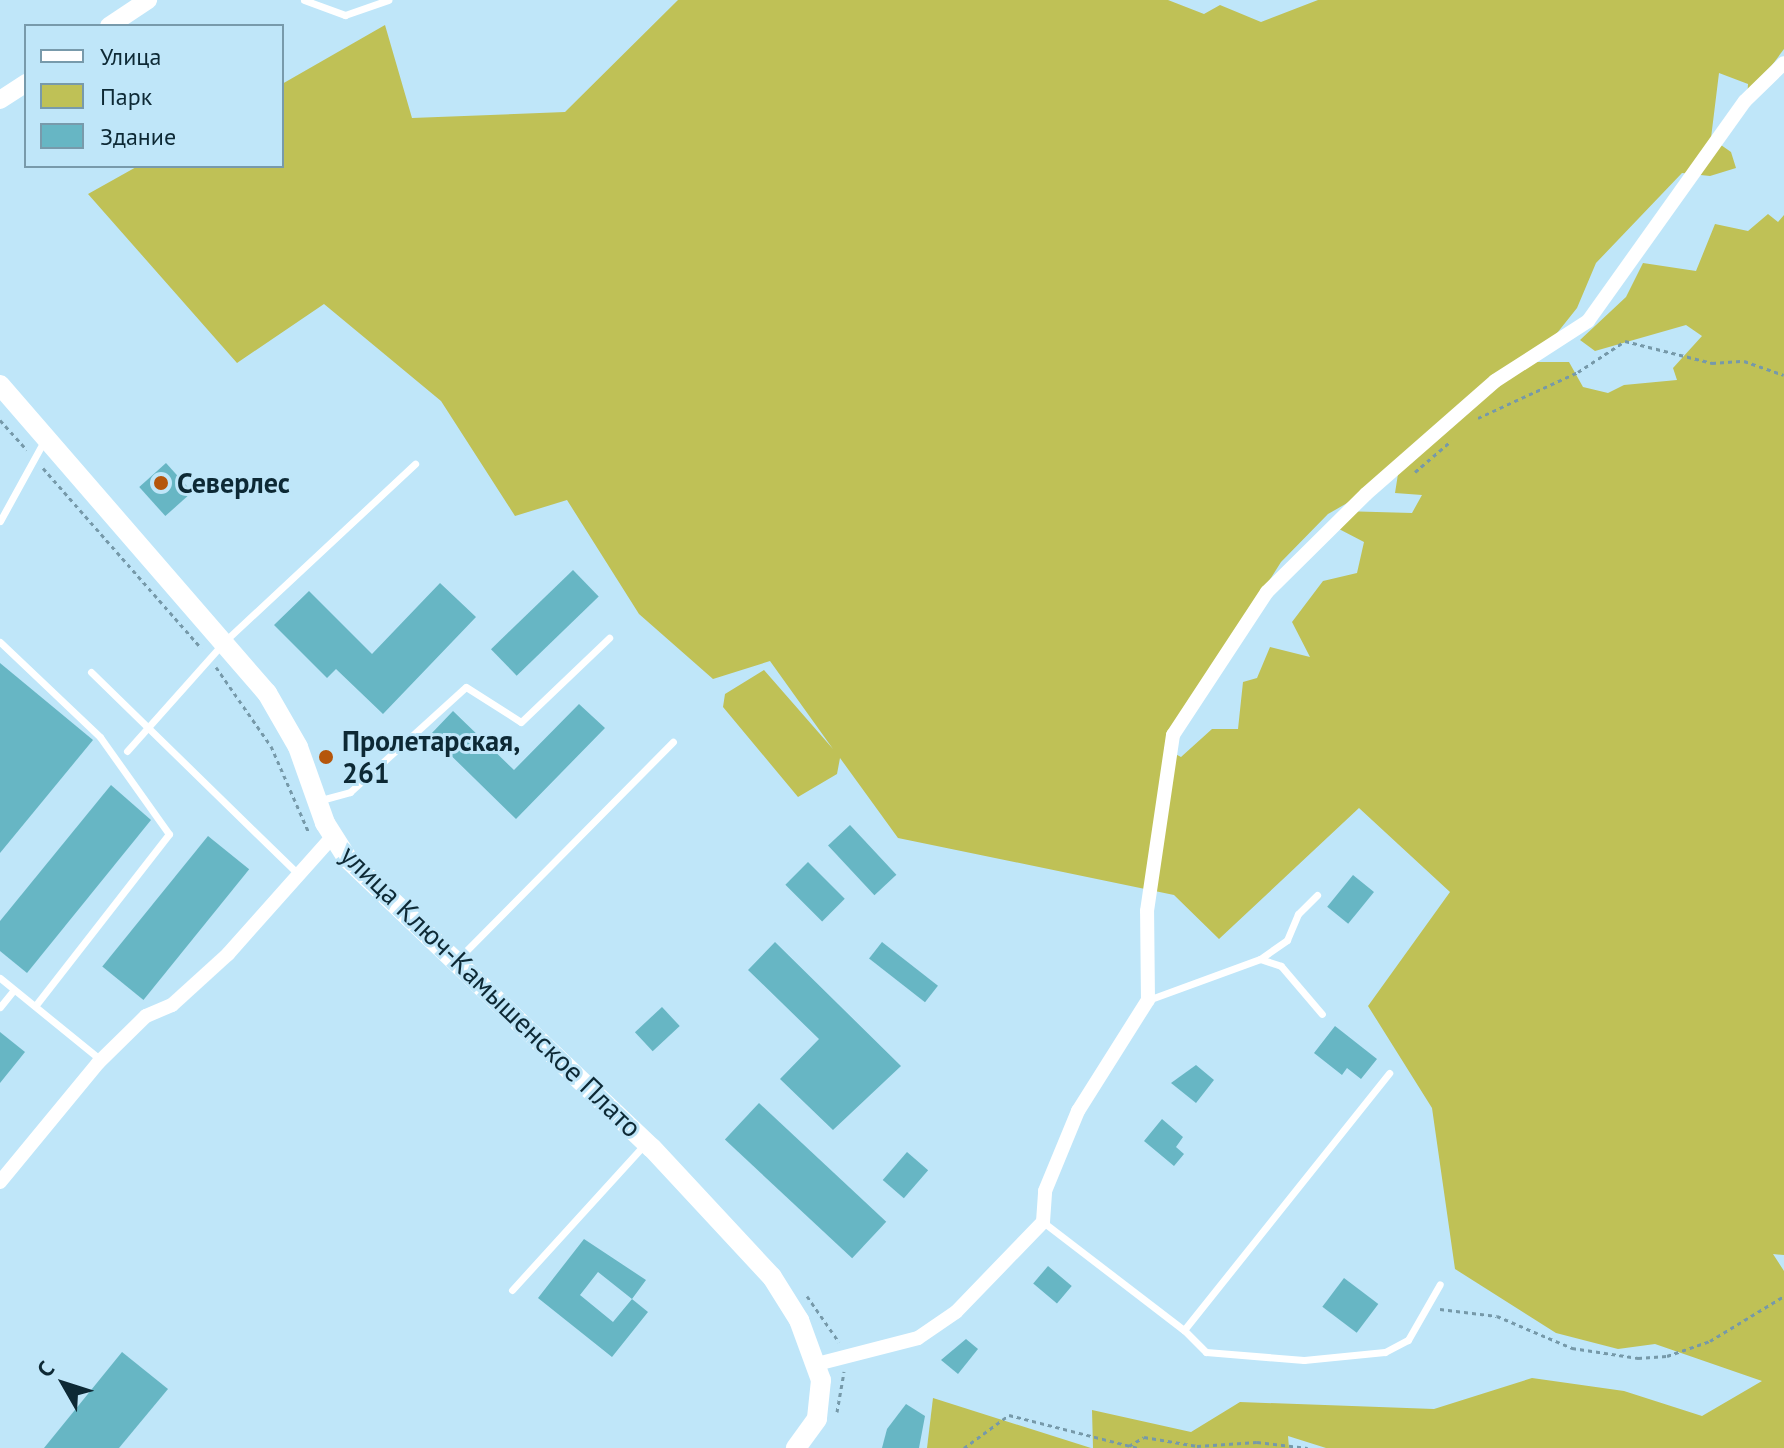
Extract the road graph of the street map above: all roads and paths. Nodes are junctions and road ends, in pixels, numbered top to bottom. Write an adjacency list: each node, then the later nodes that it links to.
1 (148, 0): 4 (street)
2 (304, 0): 3 (lane)
3 (388, 0)
4 (112, 24)
5 (1784, 63): 31 (street)
6 (24, 84): 7 (street)
7 (0, 100)
8 (1784, 375): 10 (path)
9 (0, 385): 11 (main road, улица Ключ-Камышенское Плато)
10 (1473, 421)
11 (46, 436): 15 (lane); 17 (main road, улица Ключ-Камышенское Плато)
12 (1456, 436): 14 (path)
13 (415, 464): 17 (lane)
14 (1403, 477)
15 (0, 521)
16 (609, 638): 23 (lane)
17 (225, 641): 20 (lane); 23 (main road, улица Ключ-Камышенское Плато)
18 (0, 642): 32 (lane)
19 (91, 672): 20 (lane)
20 (149, 728): 22 (lane); 25 (lane)
21 (673, 742): 28 (lane)
22 (127, 751)
23 (315, 802): 24 (main road, улица Ключ-Камышенское Плато)
24 (333, 836): 25 (street); 28 (main road, улица Ключ-Камышенское Плато)
25 (298, 874): 35 (street)
26 (1317, 895): 27 (lane)
27 (1260, 959): 31 (lane); 34 (lane)
28 (456, 961): 37 (main road, улица Ключ-Камышенское Плато)
29 (0, 978): 30 (lane)
30 (14, 990): 32 (lane); 33 (lane)
31 (1148, 1000): 39 (street)
32 (35, 1006): 35 (lane)
33 (0, 1007)
34 (1322, 1014)
35 (101, 1060): 38 (street)
36 (1389, 1073): 44 (lane)
37 (646, 1142): 41 (lane); 45 (main road, улица Ключ-Камышенское Плато)
38 (0, 1182)
39 (1043, 1222): 44 (lane); 45 (street)
40 (1440, 1284): 43 (lane)
41 (512, 1290)
42 (1784, 1296): 43 (path)
43 (1427, 1311): 44 (lane)
44 (1184, 1330)
45 (817, 1364): 47 (main road, улица Ключ-Камышенское Плато)
46 (1129, 1446): 48 (path); 49 (path); 50 (path)
47 (796, 1448)
48 (964, 1448)
49 (1138, 1448)
50 (1308, 1448)

